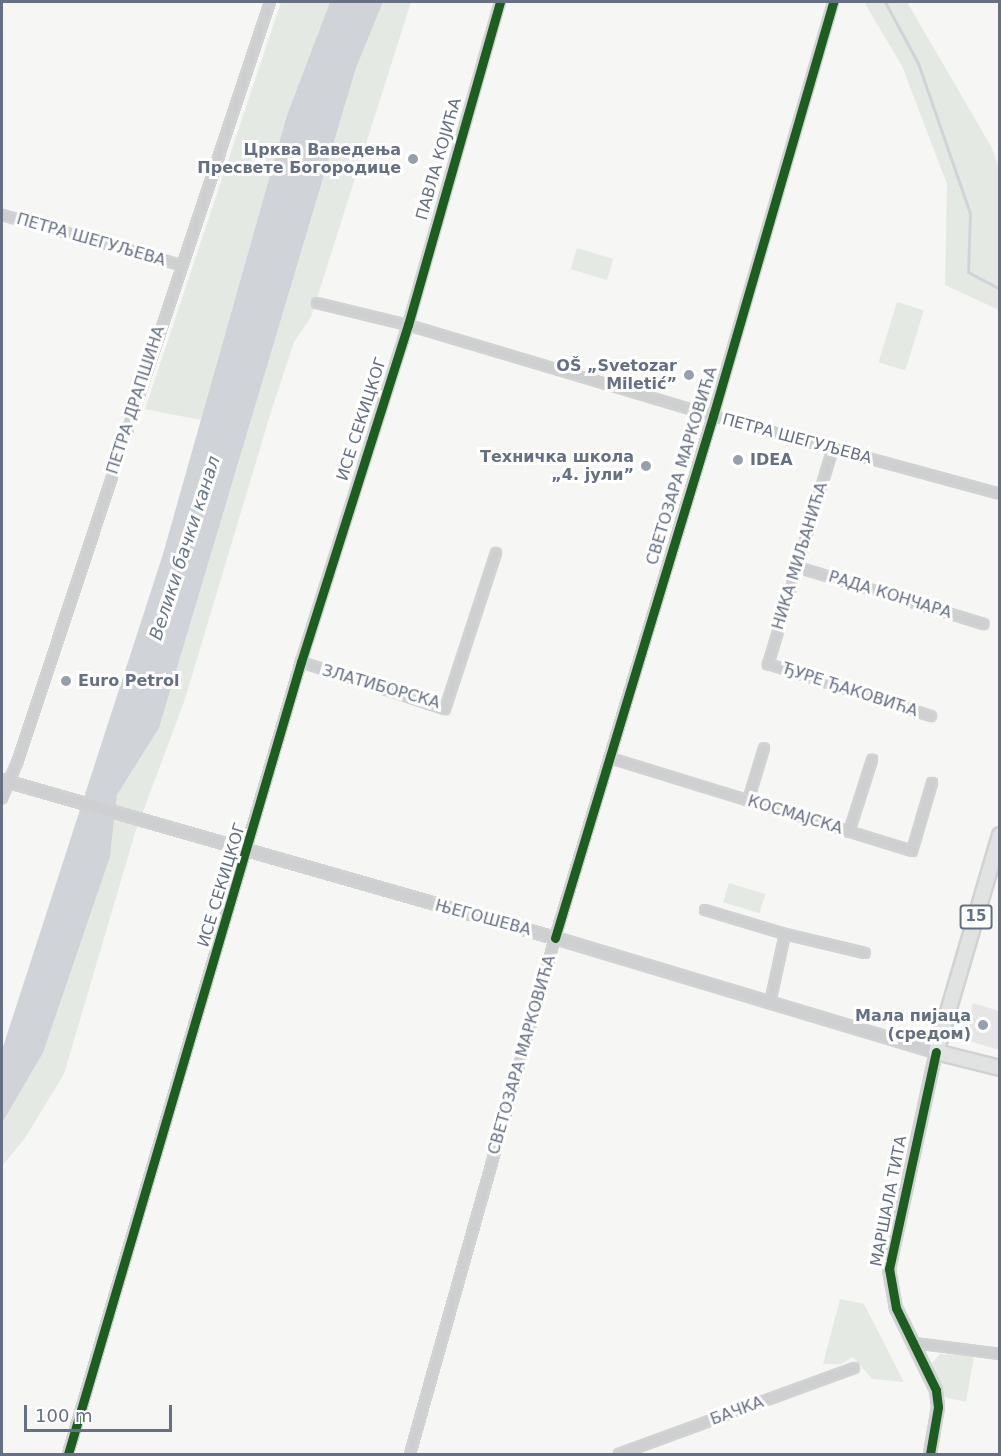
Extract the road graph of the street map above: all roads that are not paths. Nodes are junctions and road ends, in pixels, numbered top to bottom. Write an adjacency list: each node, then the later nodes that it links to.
1 (270, 2): 5 (street, ПЕТРА ДРАПШИНА)
2 (500, 2): 7 (street, ПАВЛА КОЈИЋА)
3 (832, 2): 8 (street, СВЕТОЗАРА МАРКОВИЋА)
4 (2, 215): 5 (street, ПЕТРА ШЕГУЉЕВА)
5 (181, 266): 20 (street, ПЕТРА ДРАПШИНА)
6 (318, 303): 7 (street, ПЕТРА ШЕГУЉЕВА)
7 (408, 325): 8 (street, ПЕТРА ШЕГУЉЕВА); 14 (street, ИСЕ СЕКИЦКОГ)
8 (713, 416): 9 (street, ПЕТРА ШЕГУЉЕВА); 18 (street, СВЕТОЗАРА МАРКОВИЋА)
9 (832, 448): 10 (street, ПЕТРА ШЕГУЉЕВА); 12 (street, НИКА МИЉАНИЋА)
10 (999, 494)
11 (496, 553): 14 (street, ЗЛАТИБОРСКА)
12 (797, 567): 13 (street, РАДА КОНЧАРА); 15 (street, НИКА МИЉАНИЋА)
13 (983, 624)
14 (301, 662): 26 (street, ИСЕ СЕКИЦКОГ)
15 (768, 664): 16 (street, ЂУРЕ ЂАКОВИЋА)
16 (932, 716)
17 (764, 748): 23 (street)
18 (610, 758): 23 (street, КОСМАЈСКА); 29 (street, СВЕТОЗАРА МАРКОВИЋА)
19 (872, 760): 24 (street)
20 (5, 781): 22 (street, ПЕТРА ДРАПШИНА); 26 (street, ЊЕГОШЕВА)
21 (932, 783): 24 (street, КОСМАЈСКА)
22 (2, 798)
23 (748, 801): 24 (street, КОСМАЈСКА)
24 (849, 832)
25 (999, 835): 32 (main road, 15)
26 (247, 852): 29 (street, ЊЕГОШЕВА); 37 (street, ИСЕ СЕКИЦКОГ)
27 (705, 910): 28 (street)
28 (785, 934): 30 (street); 31 (street)
29 (555, 938): 31 (street, ЊЕГОШЕВА); 38 (street, СВЕТОЗАРА МАРКОВИЋА)
30 (865, 953)
31 (770, 1002): 32 (street, ЊЕГОШЕВА)
32 (936, 1052): 33 (main road, ЊЕГОШЕВА); 34 (street, МАРШАЛА ТИТА)
33 (999, 1068)
34 (914, 1343): 35 (street); 40 (street, МАРШАЛА ТИТА)
35 (999, 1354)
36 (854, 1368): 39 (street, БАЧКА)
37 (70, 1454)
38 (410, 1455)
39 (619, 1455)
40 (930, 1455)

